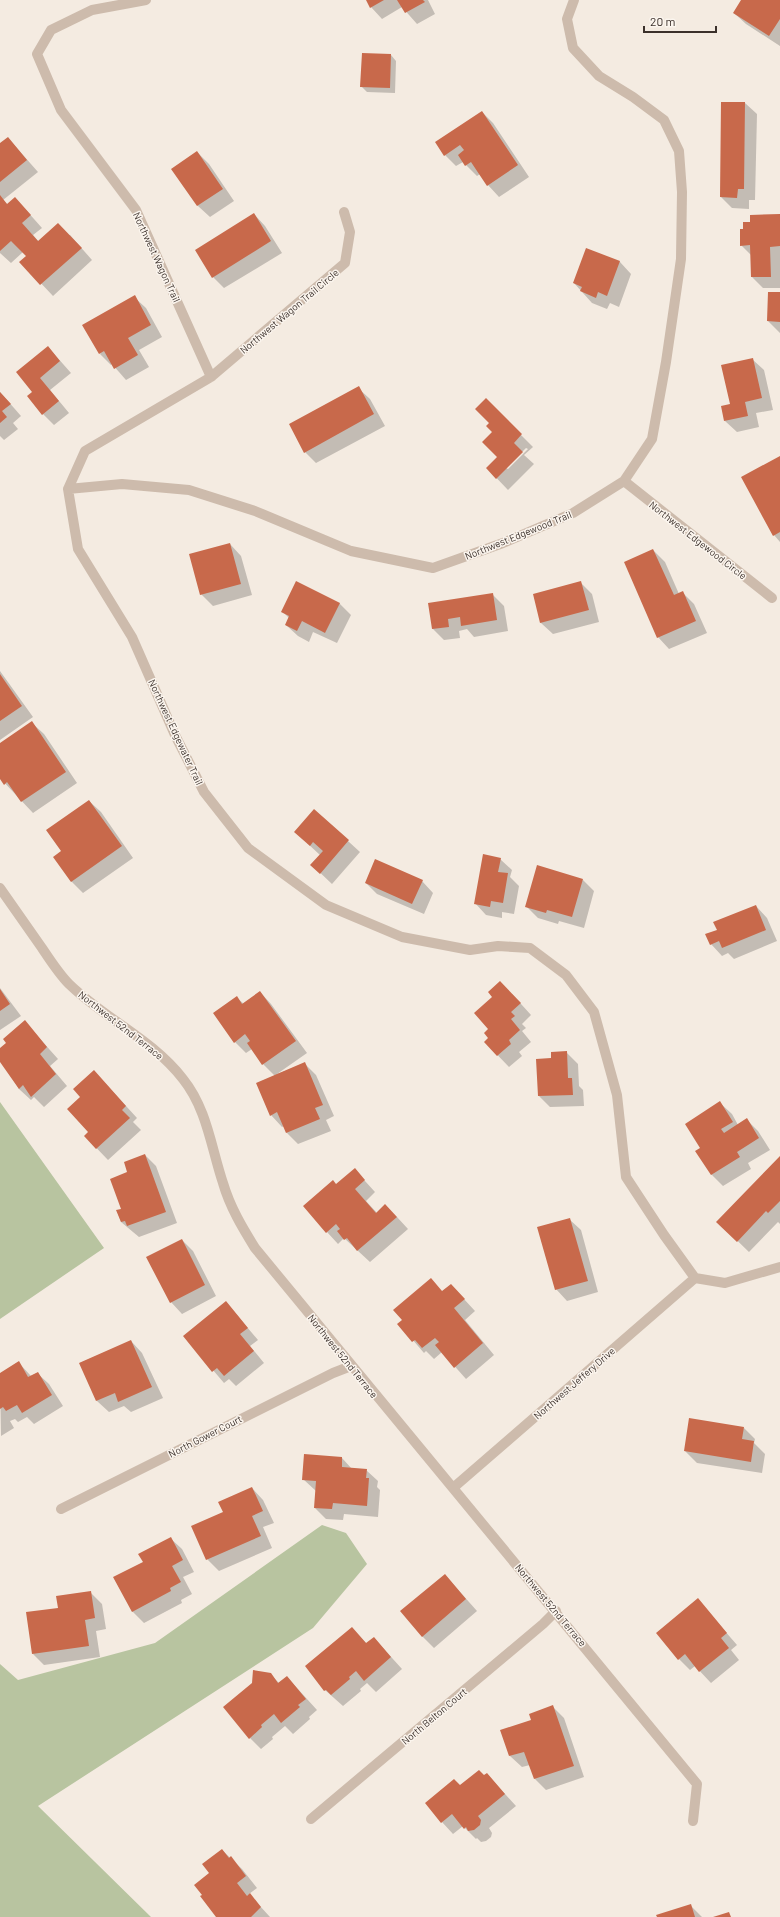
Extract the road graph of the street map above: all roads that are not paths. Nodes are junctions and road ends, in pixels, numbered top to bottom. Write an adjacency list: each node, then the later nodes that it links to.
1 (146, 0): 4 (street, Northwest Wagon Trail)
2 (574, 0): 5 (street, Northwest Edgewood Trail)
3 (344, 212): 4 (street, Northwest Wagon Trail Circle)
4 (211, 377): 6 (street)
5 (624, 481): 6 (street, Northwest Edgewood Trail); 7 (street, Northwest Edgewood Circle)
6 (68, 489): 10 (street, Northwest Edgewater Trail)
7 (772, 598)
8 (0, 888): 11 (street, Northwest 52nd Terrace)
9 (780, 1267): 10 (street)
10 (694, 1278): 12 (street, Northwest Jeffery Drive)
11 (351, 1366): 12 (street, Northwest 52nd Terrace); 13 (street, North Gower Court)
12 (453, 1488): 14 (street, Northwest 52nd Terrace)
13 (61, 1509)
14 (556, 1611): 15 (street, North Belton Court); 16 (street, Northwest 52nd Terrace)
15 (311, 1819)
16 (693, 1821)

